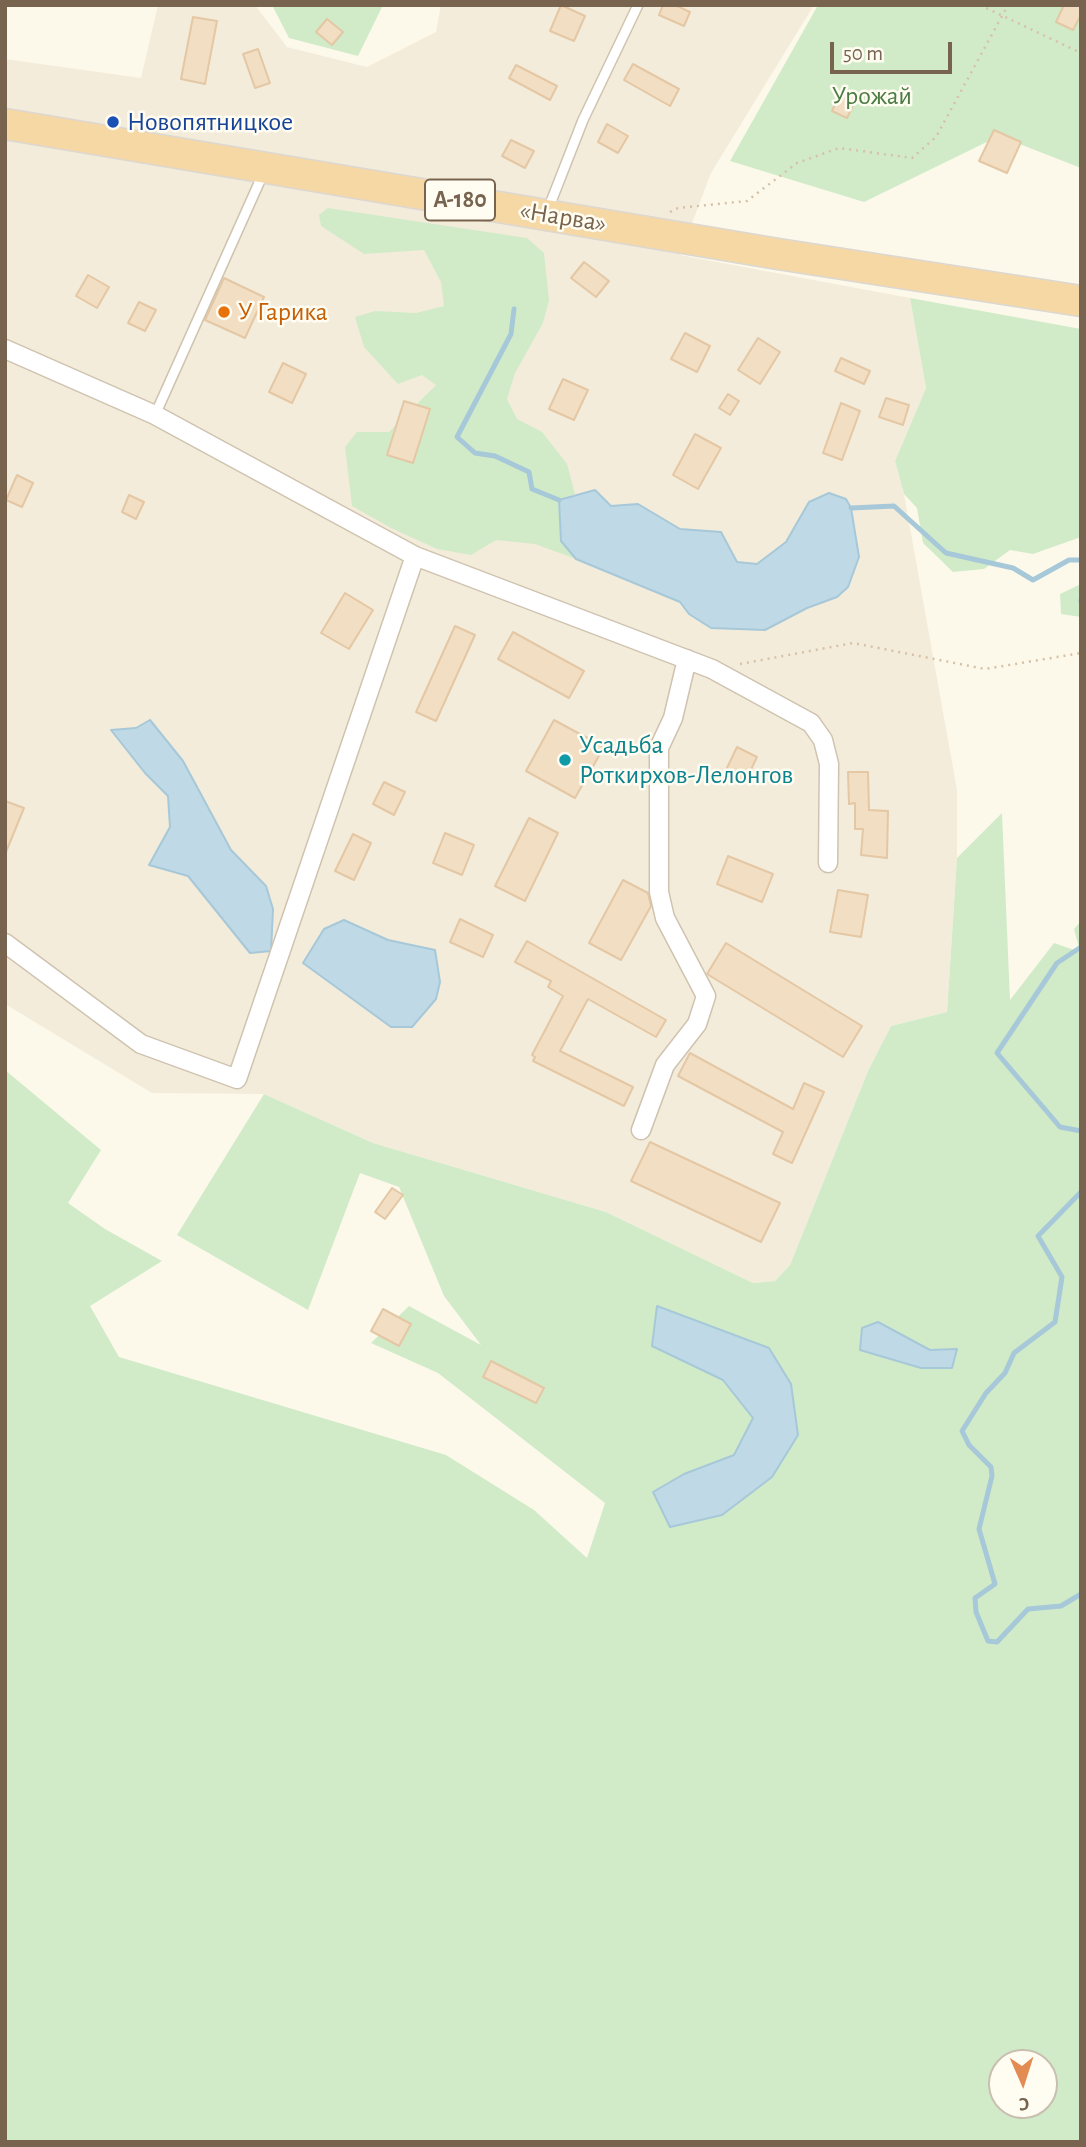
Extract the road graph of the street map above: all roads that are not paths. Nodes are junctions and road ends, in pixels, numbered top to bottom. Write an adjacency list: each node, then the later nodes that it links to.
1 (638, 5): 4 (lane)
2 (5, 124): 3 (highway, «Нарва» / А-180)
3 (266, 167): 4 (highway, «Нарва» / А-180); 7 (lane)
4 (546, 214): 5 (highway, «Нарва» / А-180)
5 (1081, 301)
6 (5, 349): 7 (street)
7 (155, 415): 8 (street)
8 (415, 556): 9 (street); 11 (street)
9 (687, 659): 10 (street); 12 (street)
10 (828, 863)
11 (5, 943)
12 (640, 1130)

